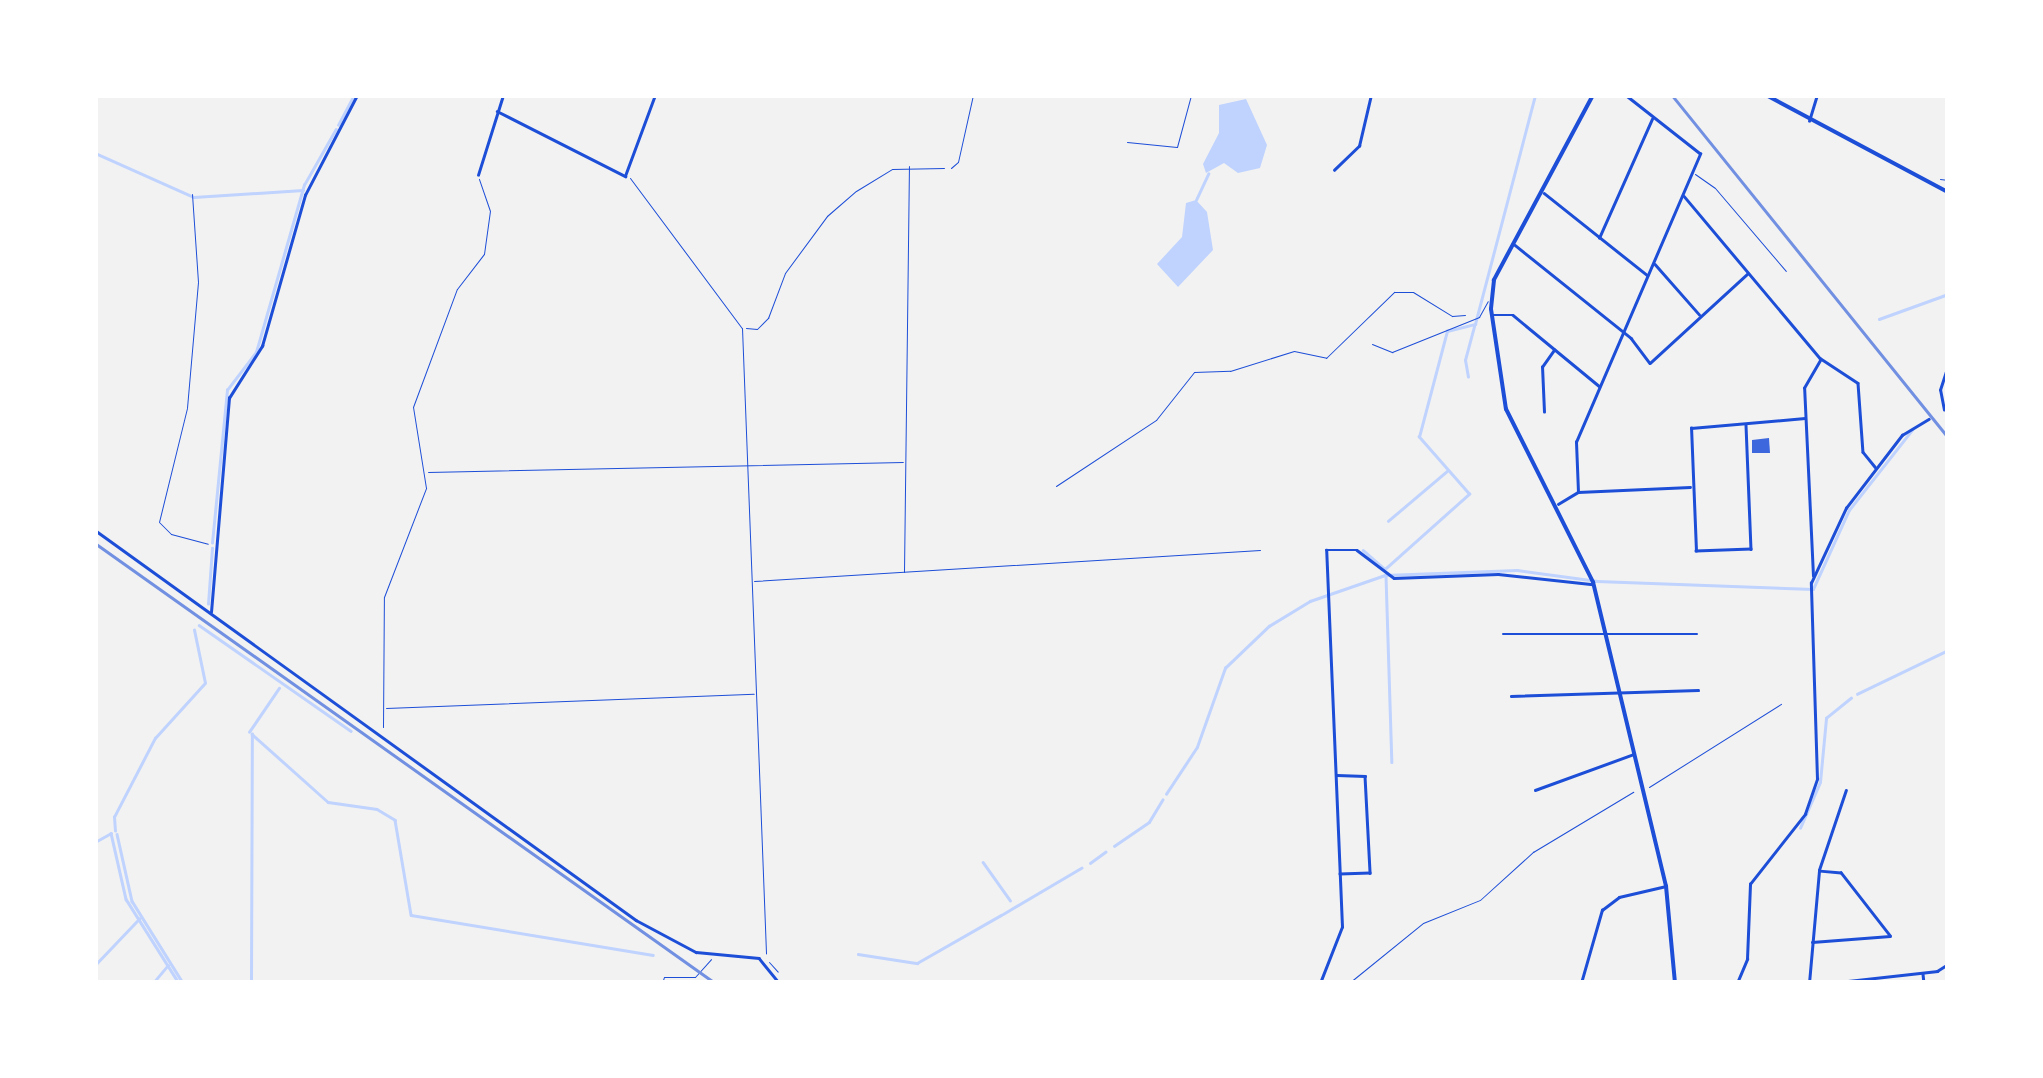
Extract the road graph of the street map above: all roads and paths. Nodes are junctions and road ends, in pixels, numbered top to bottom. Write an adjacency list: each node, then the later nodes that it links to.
1 (358, 95): 56 (street)
2 (504, 95): 11 (street)
3 (655, 95): 20 (street)
4 (973, 95): 16 (lane)
5 (1191, 95): 14 (lane)
6 (1371, 95): 17 (street)
7 (1593, 95): 21 (main road)
8 (1625, 95): 12 (street)
9 (1766, 95): 13 (main road)
10 (1817, 95): 13 (street)
11 (497, 111): 19 (street); 20 (street)
12 (1653, 117): 18 (street); 25 (street)
13 (1809, 121): 22 (main road)
14 (1127, 142)
15 (909, 166): 16 (path); 35 (path); 47 (path)
16 (951, 168)
17 (1334, 170)
18 (1693, 172): 24 (street); 29 (lane)
19 (478, 174): 50 (path)
20 (627, 174): 35 (path)
21 (1543, 192): 25 (street); 26 (main road)
22 (1948, 192)
23 (192, 196): 56 (path)
24 (1683, 196): 27 (street); 28 (street)
25 (1599, 238): 30 (street)
26 (1514, 244): 31 (main road); 36 (street)
27 (1654, 263): 30 (street); 33 (street)
28 (1748, 272): 33 (street); 39 (street)
29 (1786, 272)
30 (1648, 276): 36 (street)
31 (1490, 298): 32 (main road); 34 (lane)
32 (1492, 315): 38 (street); 54 (main road)
33 (1701, 316): 36 (street)
34 (1476, 317): 37 (lane); 51 (path)
35 (742, 328): 48 (path)
36 (1624, 332): 41 (street)
37 (1372, 344)
38 (1555, 349): 41 (street); 43 (street)
39 (1820, 358): 44 (street); 49 (street)
40 (1948, 366): 42 (street)
41 (1600, 387): 53 (street)
42 (1944, 410)
43 (1544, 412)
44 (1805, 418): 46 (street); 59 (street)
45 (1929, 419): 49 (street)
46 (1746, 425): 52 (street); 52 (street)
47 (903, 462): 48 (path); 58 (path)
48 (746, 468): 50 (path); 61 (path)
49 (1876, 468): 59 (street)
50 (424, 472): 71 (path)
51 (1056, 486)
52 (1692, 486): 53 (street)
53 (1578, 492): 54 (street)
54 (1558, 504): 60 (main road)
55 (95, 530): 62 (street)
56 (216, 546): 62 (street)
57 (1260, 550): 58 (path)
58 (904, 573): 61 (path)
59 (1814, 578): 95 (street)
60 (1593, 581): 65 (main road); 74 (street)
61 (751, 582): 67 (path)
62 (212, 612): 72 (street)
63 (1504, 634): 65 (street)
64 (1696, 634): 65 (street)
65 (1608, 637): 68 (main road)
66 (1698, 690): 68 (street)
67 (756, 694): 71 (path); 84 (path)
68 (1620, 694): 69 (street); 73 (main road)
69 (1511, 696)
70 (1781, 704): 76 (path)
71 (382, 708): 72 (path)
72 (384, 740): 84 (street)
73 (1636, 754): 75 (street); 76 (main road)
74 (1336, 775): 80 (street); 80 (street)
75 (1535, 790)
76 (1644, 790): 81 (main road)
77 (1846, 790): 79 (street)
78 (1630, 792): 92 (path)
79 (1819, 870): 82 (street); 82 (street)
80 (1340, 874): 91 (street)
81 (1666, 886): 88 (street); 94 (main road)
82 (1812, 942): 96 (street)
83 (712, 957): 89 (path)
84 (765, 961): 90 (street)
85 (1948, 964): 86 (street)
86 (1923, 973): 87 (street); 99 (street)
87 (1868, 976): 97 (street); 98 (street)
88 (1581, 982): 93 (street)
89 (662, 983)
90 (779, 983)
91 (1320, 983)
92 (1349, 983)
93 (1570, 983)
94 (1675, 983)
95 (1737, 983)
96 (1809, 983)
97 (1830, 983)
98 (1868, 983)
99 (1924, 983)

